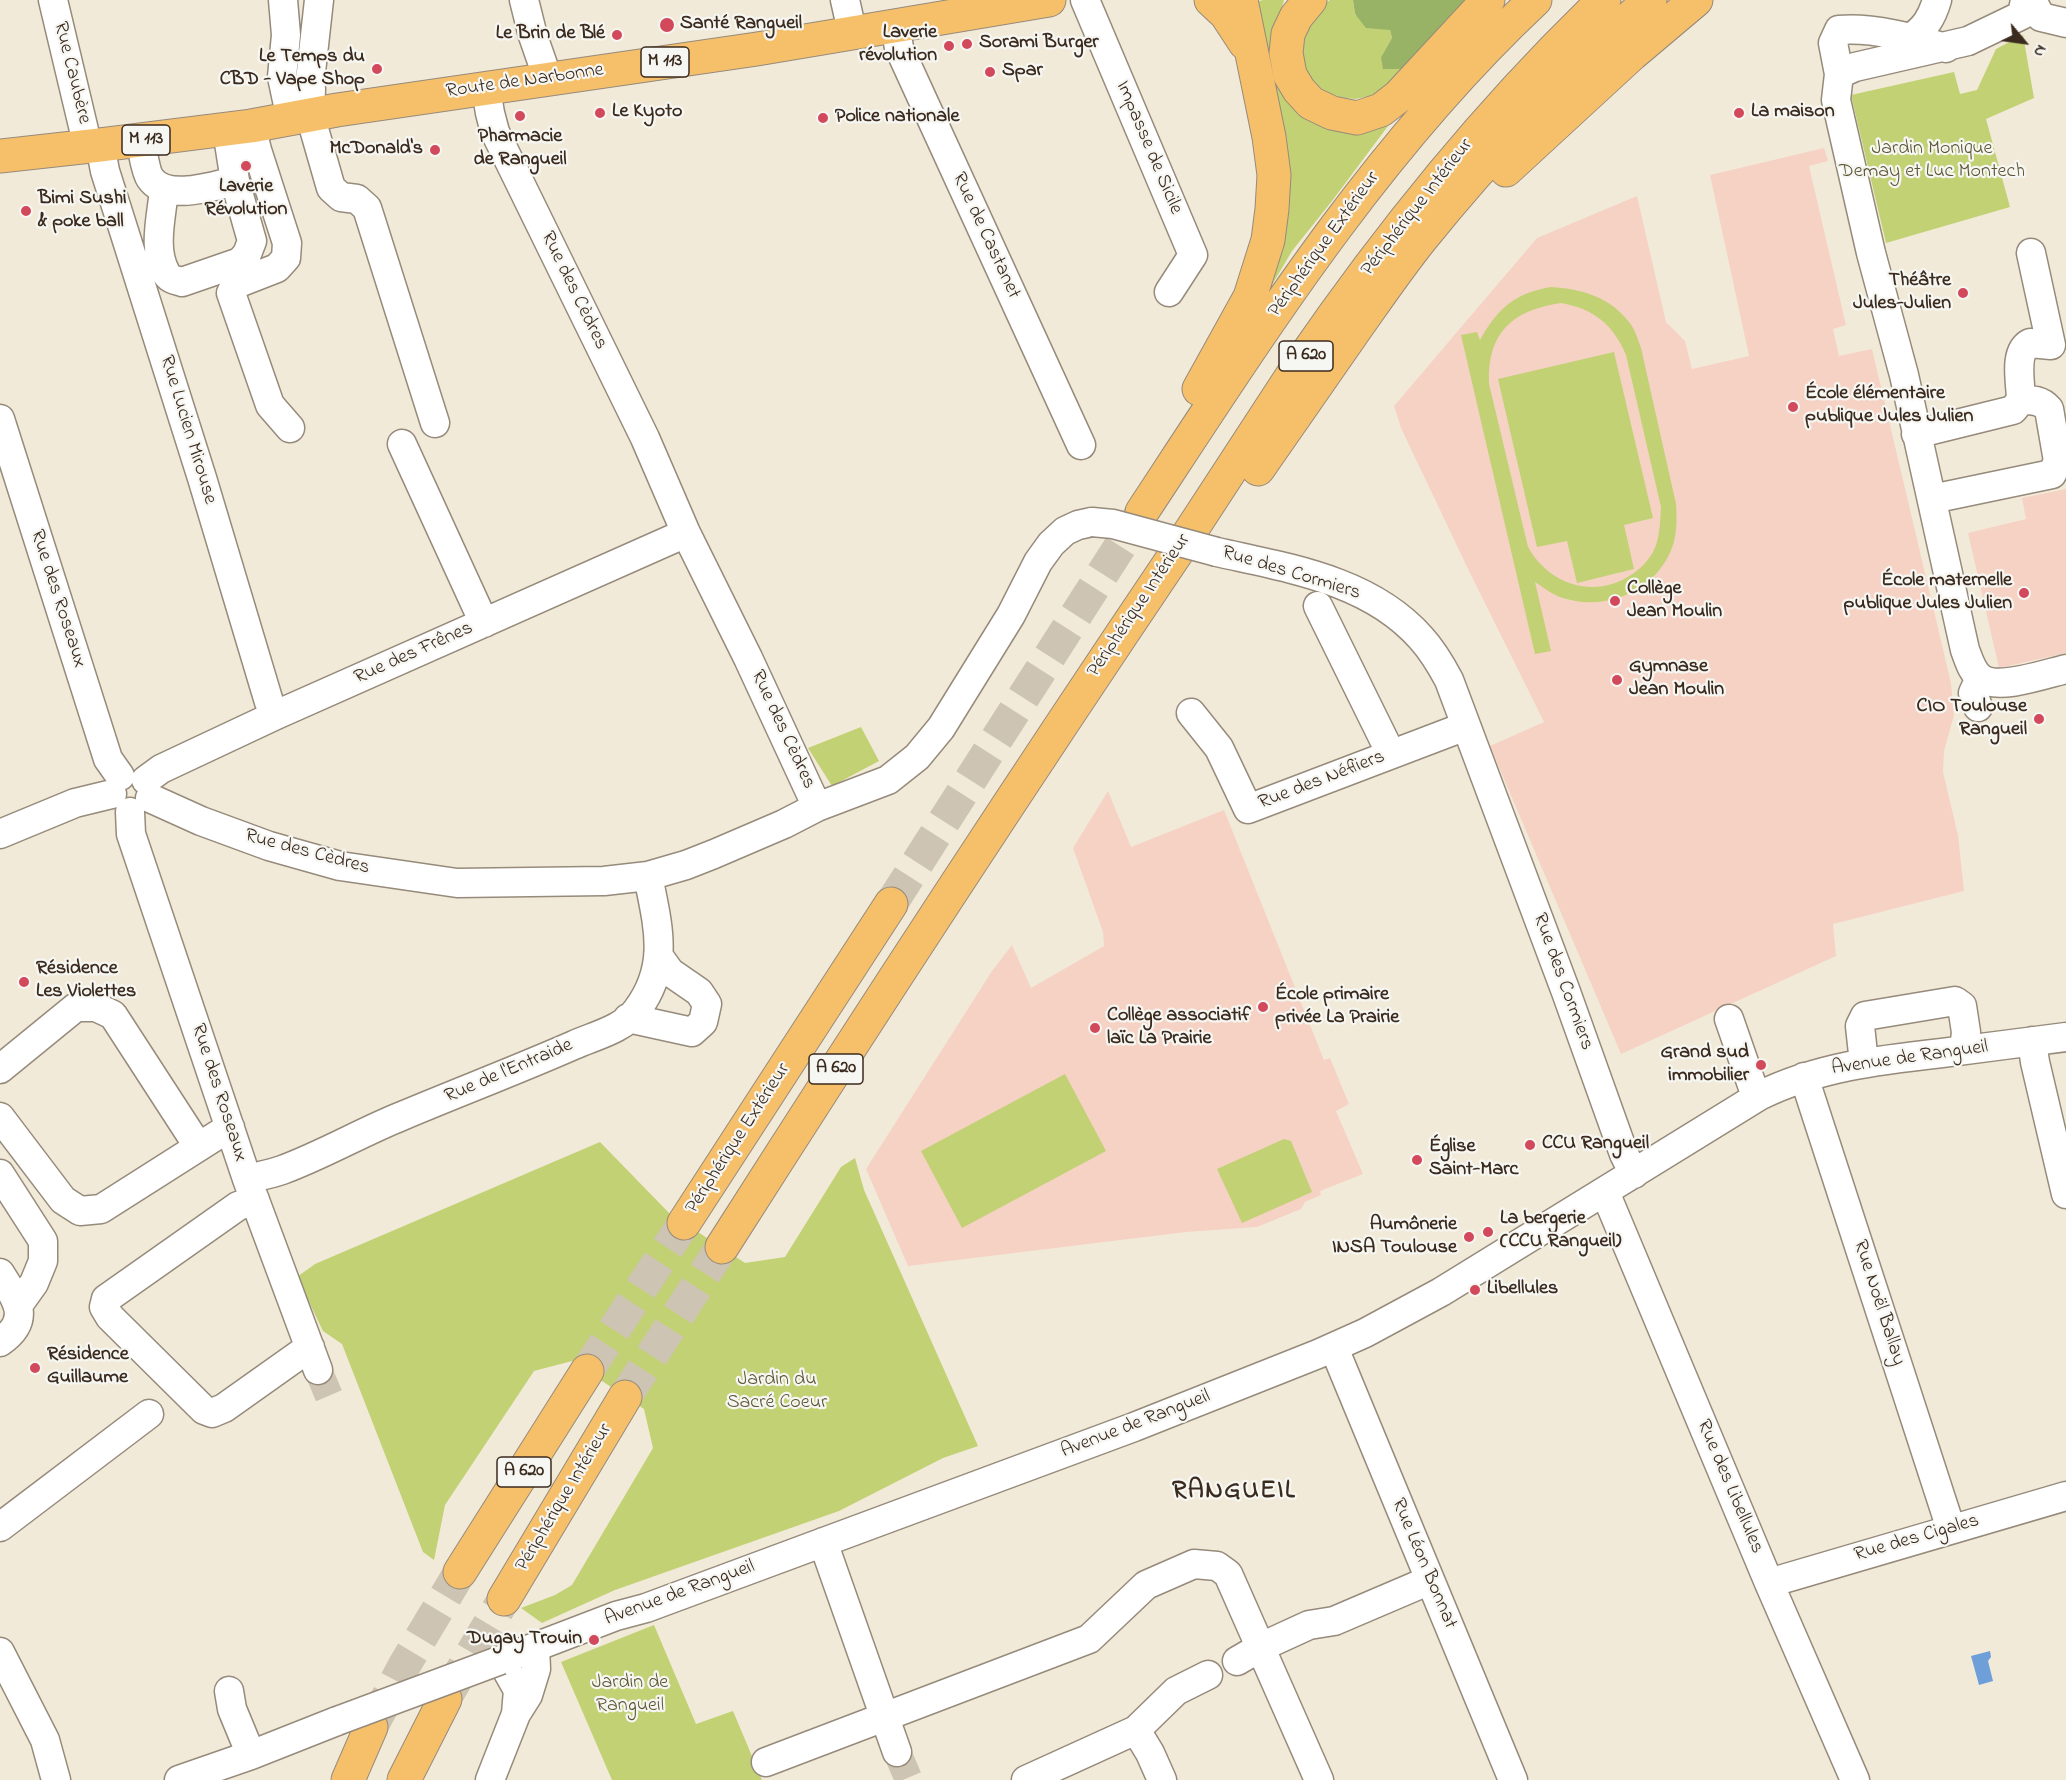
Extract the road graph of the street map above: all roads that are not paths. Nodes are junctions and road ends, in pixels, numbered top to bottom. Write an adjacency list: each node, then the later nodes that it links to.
1 (53, 0): 32 (street, Rue Caubère)
2 (283, 0): 29 (street)
3 (319, 0): 29 (street)
4 (524, 0): 27 (street)
5 (845, 0): 22 (street)
6 (1049, 0): 19 (main road, Route de Narbonne / M 113)
7 (1085, 0): 38 (street, Impasse de Sicile)
8 (1211, 0): 25 (main road)
9 (1240, 0): 25 (main road)
10 (1310, 0): 11 (main road)
11 (1488, 0)
12 (1535, 0): 25 (main road, Périphérique Extérieur / A 620)
13 (1604, 0): 56 (main road, Périphérique Intérieur / A 620)
14 (1650, 0): 37 (main road)
15 (1696, 0): 37 (main road)
16 (1936, 0): 23 (street)
17 (2025, 0): 24 (street)
18 (2032, 0): 20 (street)
19 (984, 5): 21 (main road, Route de Narbonne / M 113)
20 (2066, 23)
21 (895, 25): 22 (main road, Route de Narbonne / M 113); 45 (street, Rue de Castanet)
22 (852, 31): 27 (main road, Route de Narbonne / M 113)
23 (1910, 38): 24 (street); 26 (street)
24 (1946, 48): 26 (street)
25 (1252, 55)
26 (1839, 74): 43 (street)
27 (548, 79): 28 (main road, Route de Narbonne / M 113)
28 (486, 89): 29 (main road, Route de Narbonne / M 113); 47 (street, Rue des Cèdres)
29 (300, 117): 30 (main road, Route de Narbonne / M 113); 41 (street)
30 (239, 128): 31 (main road, Route de Narbonne / M 113); 34 (street); 42 (street)
31 (140, 141): 32 (main road, Route de Narbonne / M 113); 35 (street)
32 (94, 146): 33 (main road, Route de Narbonne / M 113); 54 (street, Rue Lucien Mirouse)
33 (0, 156)
34 (236, 181): 35 (street); 35 (street)
35 (165, 189)
36 (2031, 253): 39 (street)
37 (1390, 281): 56 (main road)
38 (1169, 292)
39 (2021, 400): 43 (street); 46 (street)
40 (0, 419): 58 (street, Rue des Roseaux)
41 (435, 423)
42 (290, 428)
43 (1916, 434): 46 (street)
44 (402, 444): 49 (street)
45 (1082, 445)
46 (1932, 499): 51 (street)
47 (686, 533): 49 (street, Rue des Frênes); 59 (street, Rue des Cèdres)
48 (1317, 606): 57 (street)
49 (484, 623): 54 (street, Rue des Frênes)
50 (2066, 669): 51 (street)
51 (1980, 678): 52 (street)
52 (1978, 706)
53 (1191, 713): 57 (street, Rue des Néfliers)
54 (276, 715): 58 (street, Rue des Frênes)
55 (1466, 726): 57 (street, Rue des Néfliers); 59 (street, Rue des Cormiers, bridge); 77 (street, Rue des Cormiers)
56 (1047, 744): 82 (main road, Périphérique Intérieur / A 620)
57 (1391, 754)
58 (132, 792): 60 (street, Rue des Frênes); 61 (street, Rue des Cèdres); 74 (street, Rue des Roseaux)
59 (817, 807): 61 (street, Rue des Cèdres)
60 (0, 834)
61 (648, 876): 63 (street, Rue de l'Entraide)
62 (891, 904): 81 (main road, Périphérique Extérieur / A 620)
63 (660, 958): 64 (street, Rue de l'Entraide); 64 (street)
64 (628, 1018): 78 (street, Rue de l'Entraide)
65 (1729, 1020): 72 (street)
66 (2066, 1037): 67 (street, Avenue de Rangueil)
67 (2032, 1041): 68 (street, Avenue de Rangueil); 80 (street)
68 (1964, 1050): 69 (street, Avenue de Rangueil); 69 (street)
69 (1864, 1063): 71 (street, Avenue de Rangueil)
70 (0, 1069): 75 (street)
71 (1804, 1077): 72 (street, Avenue de Rangueil); 93 (street, Rue Noël Ballay)
72 (1759, 1096): 77 (street, Avenue de Rangueil)
73 (0, 1118): 75 (street)
74 (230, 1127): 75 (street); 78 (street, Rue des Roseaux)
75 (198, 1146)
76 (0, 1174): 84 (street)
77 (1634, 1174): 79 (street, Avenue de Rangueil)
78 (251, 1190): 87 (street, Rue des Roseaux); 87 (street, Rue de l'Entraide)
79 (1605, 1192): 86 (street, Avenue de Rangueil); 97 (street, Rue des Libellules)
80 (2066, 1194)
81 (684, 1222)
82 (722, 1247)
83 (0, 1273): 84 (street)
84 (19, 1304): 85 (street)
85 (0, 1342)
86 (1334, 1348): 94 (street, Avenue de Rangueil); 96 (street, Rue Léon Bonnat)
87 (314, 1358)
88 (587, 1371): 95 (main road, A 620)
89 (625, 1397): 98 (main road, Périphérique Intérieur / A 620)
90 (149, 1414): 92 (street)
91 (2066, 1496): 93 (street, Rue des Cigales)
92 (0, 1527)
93 (1951, 1529): 97 (street, Rue des Cigales)
94 (823, 1542): 99 (street, Avenue de Rangueil); 107 (street)
95 (460, 1572)
96 (1430, 1580): 101 (street); 121 (street, Rue Léon Bonnat)
97 (1769, 1583): 122 (street, Rue des Libellules)
98 (504, 1599)
99 (535, 1647): 102 (street, Avenue de Rangueil); 106 (street)
100 (0, 1652): 113 (street)
101 (1249, 1654): 107 (street); 120 (street)
102 (501, 1660): 106 (street); 111 (street, Avenue de Rangueil, bridge)
103 (1208, 1675): 109 (street)
104 (229, 1691): 111 (street)
105 (445, 1699): 116 (main road)
106 (516, 1714): 117 (street)
107 (885, 1718): 110 (street); 112 (street)
108 (371, 1726): 115 (main road)
109 (1136, 1730): 118 (street); 119 (street)
110 (897, 1752)
111 (251, 1755): 114 (street, Avenue de Rangueil)
112 (766, 1762)
113 (56, 1780)
114 (179, 1780)
115 (348, 1780)
116 (404, 1780)
117 (490, 1780)
118 (1026, 1780)
119 (1162, 1780)
120 (1319, 1780)
121 (1513, 1780)
122 (1855, 1780)

